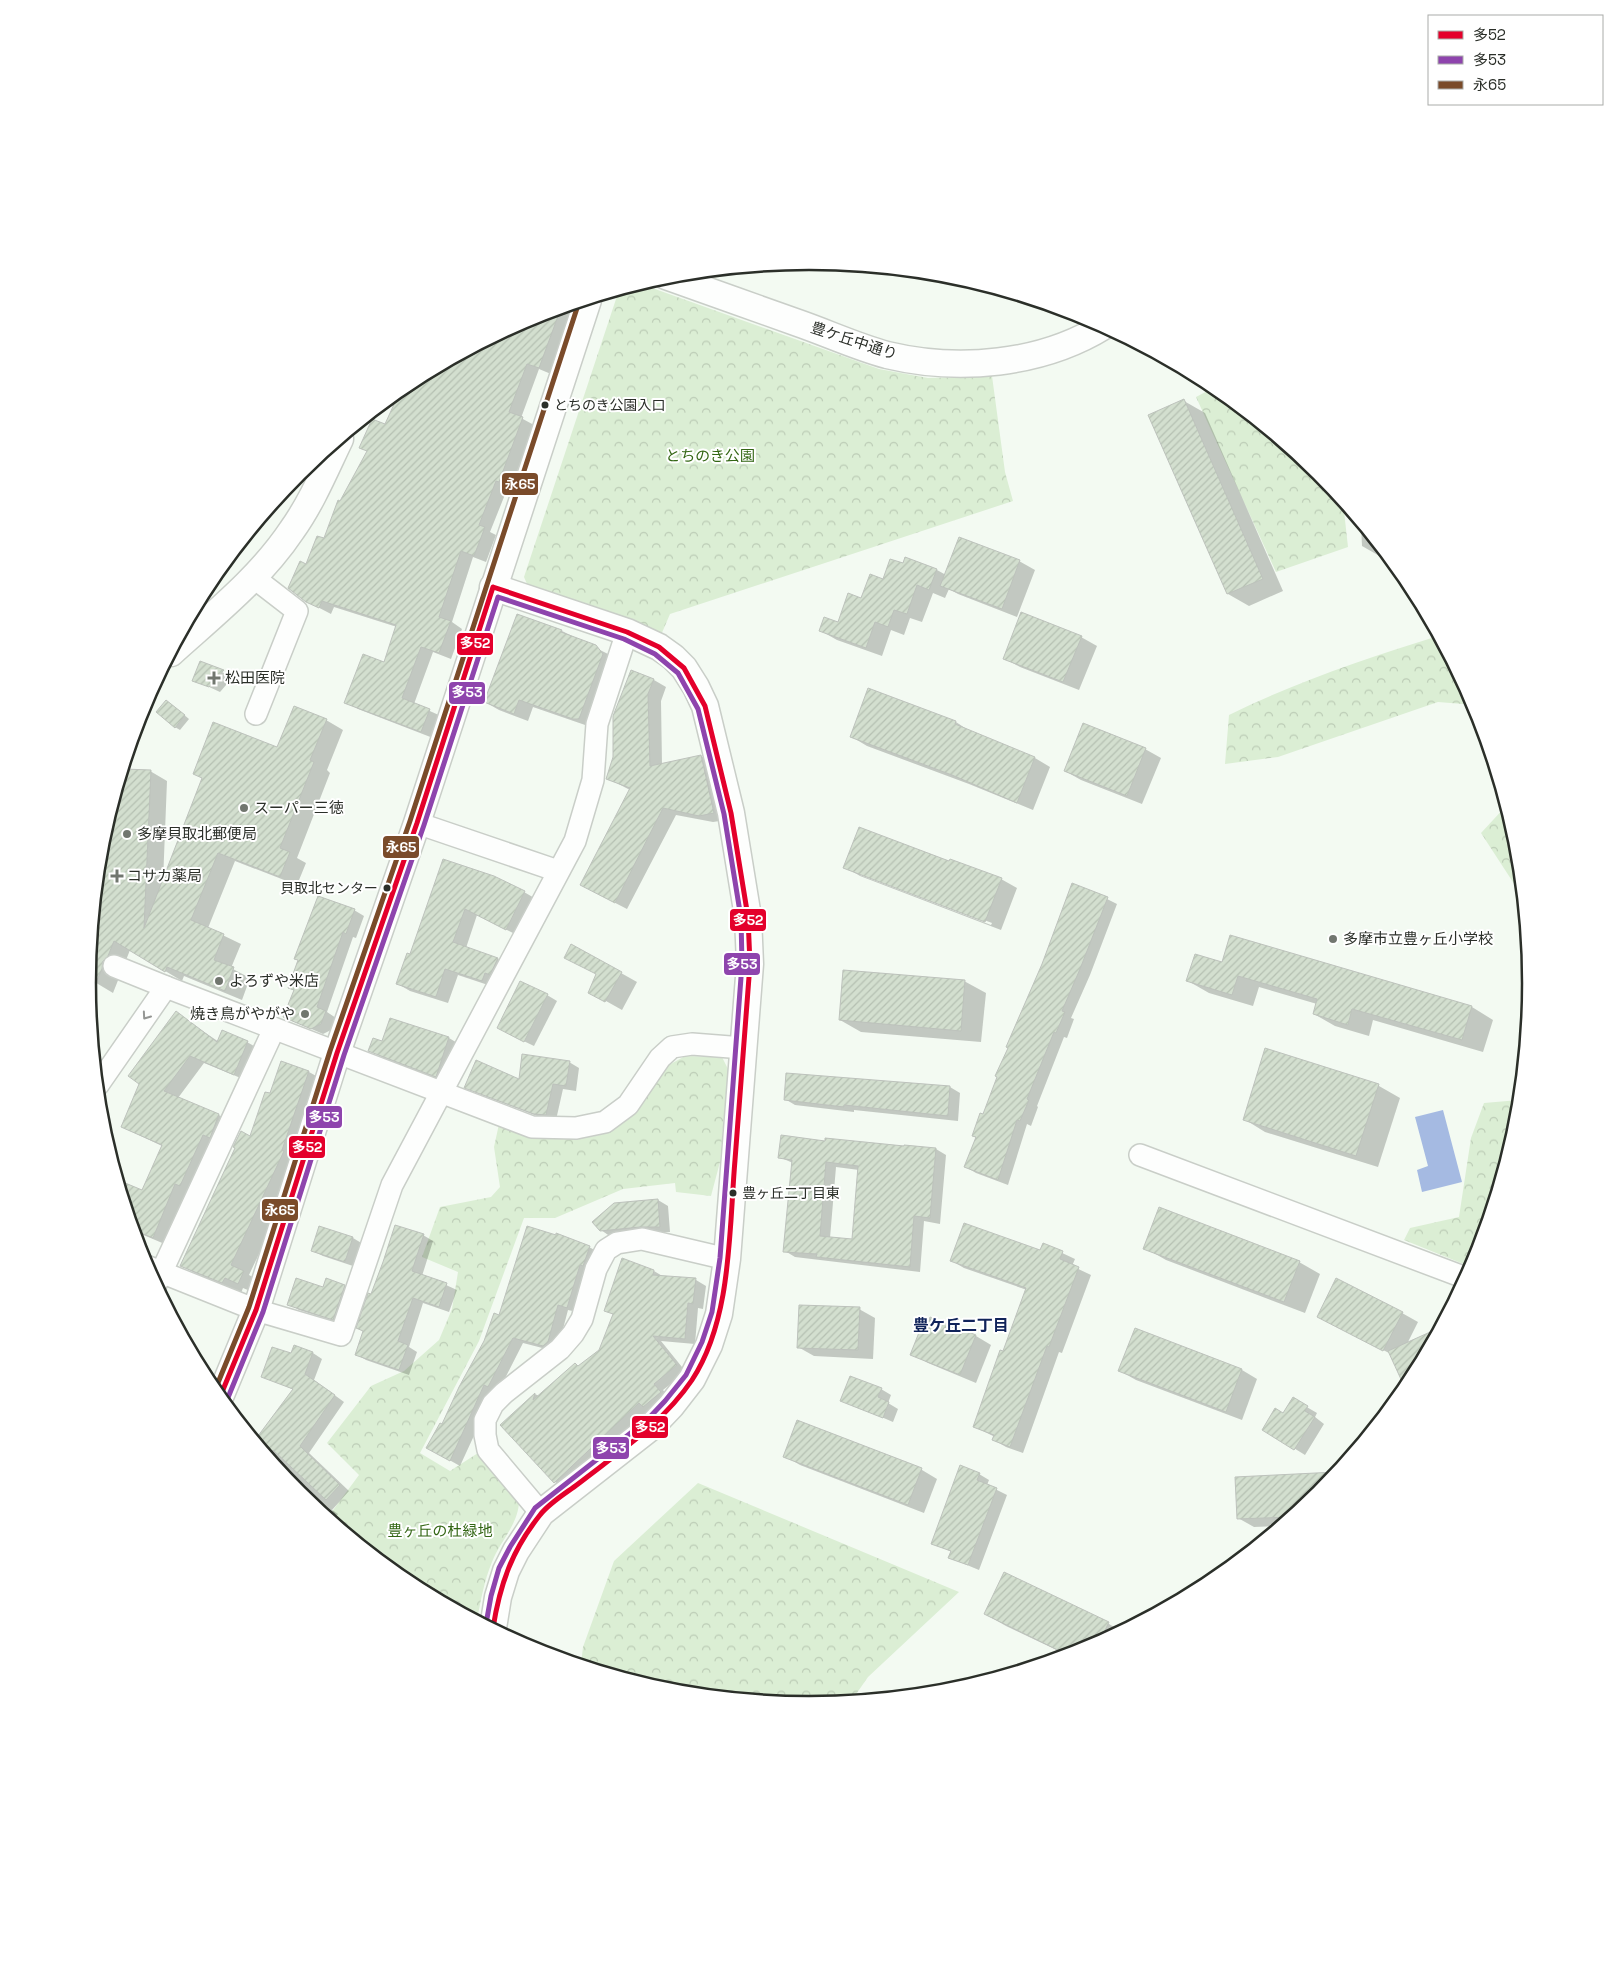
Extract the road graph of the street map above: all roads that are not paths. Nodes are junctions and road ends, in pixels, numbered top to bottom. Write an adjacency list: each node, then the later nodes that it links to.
1 (682, 282): 3 (street, 豊ケ丘中通り)
2 (586, 306): 6 (street)
3 (1095, 331)
4 (334, 452): 5 (street)
5 (253, 577): 8 (street); 9 (street)
6 (493, 587): 7 (street); 10 (street)
7 (627, 632): 11 (street); 15 (street)
8 (185, 640)
9 (256, 714)
10 (417, 823): 11 (street); 16 (street)
11 (558, 871): 18 (street)
12 (114, 966): 13 (street)
13 (166, 987): 14 (street); 17 (street, one-way to 17)
14 (274, 1029): 16 (street); 21 (street)
15 (744, 1048): 18 (street); 20 (street)
16 (337, 1053): 18 (street); 24 (street)
17 (102, 1079)
18 (440, 1092): 24 (street)
19 (1140, 1155): 22 (street)
20 (727, 1259): 26 (street); 26 (street)
21 (157, 1269)
22 (1458, 1275)
23 (160, 1276): 24 (street)
24 (256, 1310): 25 (street)
25 (223, 1389)
26 (541, 1512): 27 (street)
27 (494, 1622)

